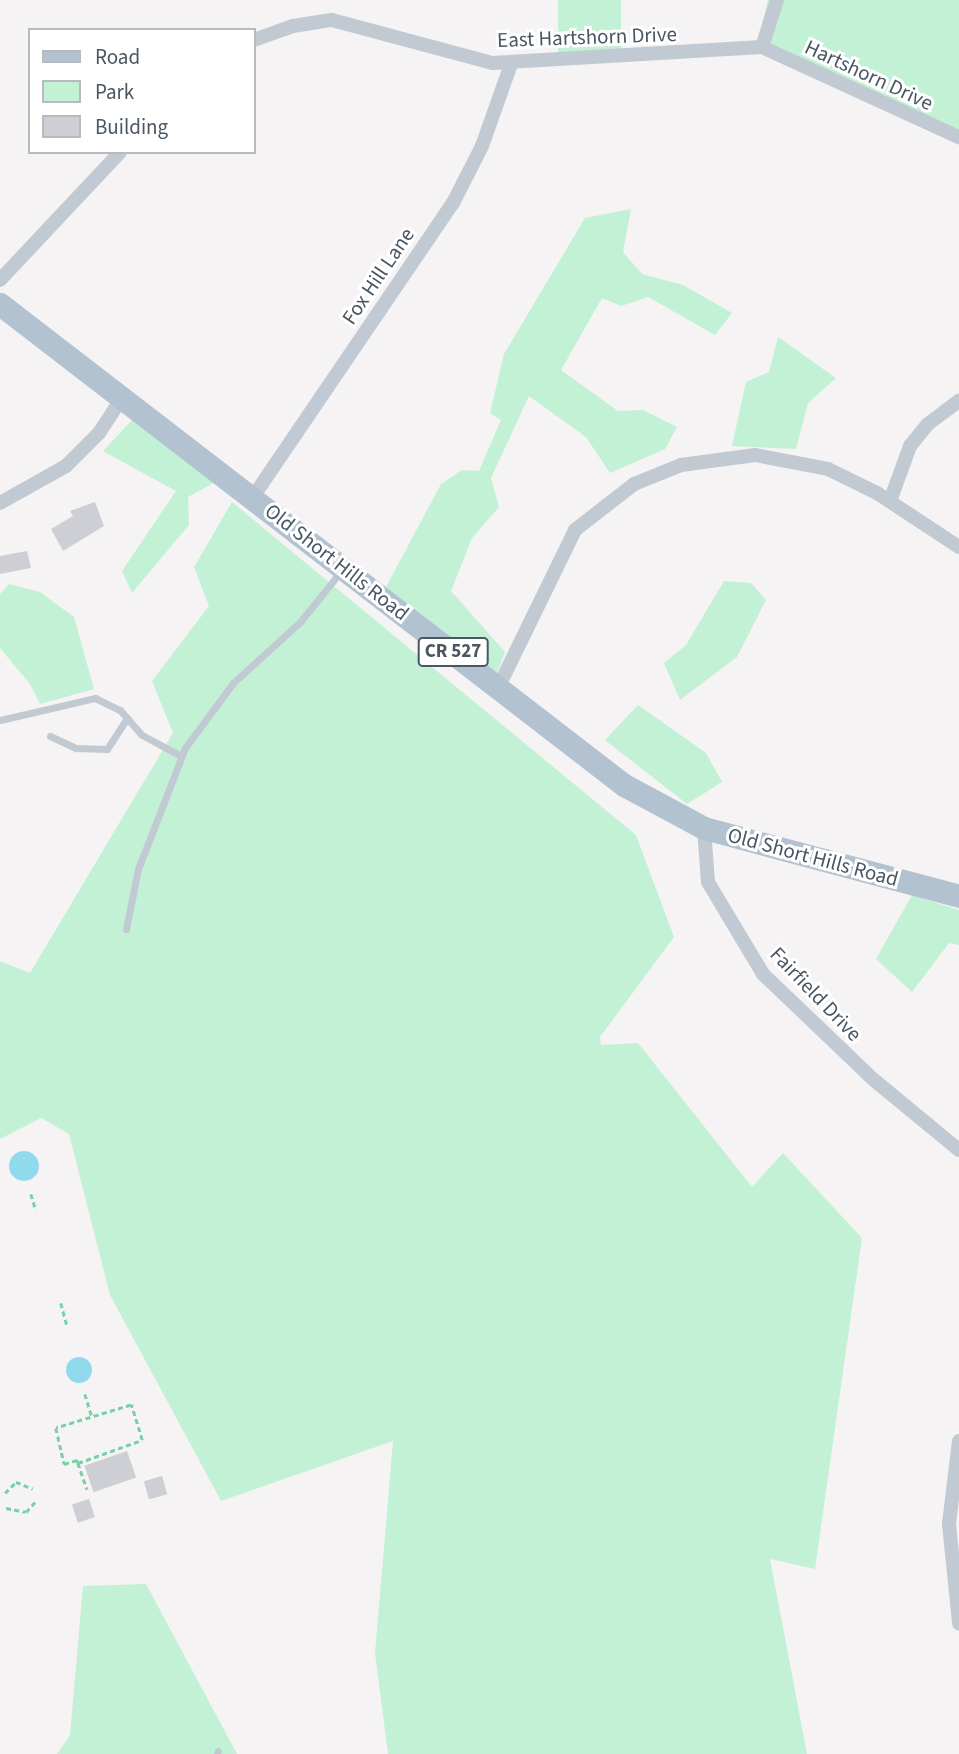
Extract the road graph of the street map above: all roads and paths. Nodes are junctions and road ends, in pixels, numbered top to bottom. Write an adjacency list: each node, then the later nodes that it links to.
1 (777, 0): 3 (street)
2 (256, 39): 4 (street, East Hartshorn Drive)
3 (762, 47): 4 (street, East Hartshorn Drive); 5 (street, Hartshorn Drive)
4 (511, 64): 11 (street, Fox Hill Lane)
5 (959, 136)
6 (118, 154): 7 (street)
7 (0, 279)
8 (0, 304): 9 (main road, Old Short Hills Road / CR 527)
9 (122, 398): 11 (main road, Old Short Hills Road / CR 527); 13 (street)
10 (959, 401): 12 (street)
11 (253, 497): 15 (main road, Old Short Hills Road / CR 527)
12 (890, 501): 14 (street); 16 (street)
13 (0, 503)
14 (959, 547)
15 (344, 568): 16 (main road, Old Short Hills Road / CR 527); 20 (lane)
16 (498, 688): 21 (main road, Old Short Hills Road / CR 527)
17 (127, 719): 18 (lane); 19 (lane); 20 (lane)
18 (0, 720)
19 (50, 736)
20 (181, 756): 23 (lane)
21 (704, 828): 22 (main road, Old Short Hills Road / CR 527); 24 (street, Fairfield Drive)
22 (959, 896)
23 (126, 929)
24 (959, 1150)
25 (31, 1194): 26 (path)
26 (36, 1210)
27 (61, 1303): 28 (path)
28 (67, 1325)
29 (85, 1394): 30 (path)
30 (92, 1418): 32 (path); 32 (path)
31 (959, 1441): 38 (street)
32 (78, 1463): 34 (path)
33 (33, 1489): 35 (path)
34 (87, 1489)
35 (5, 1493)
36 (36, 1501): 37 (path)
37 (6, 1507)
38 (959, 1623)

